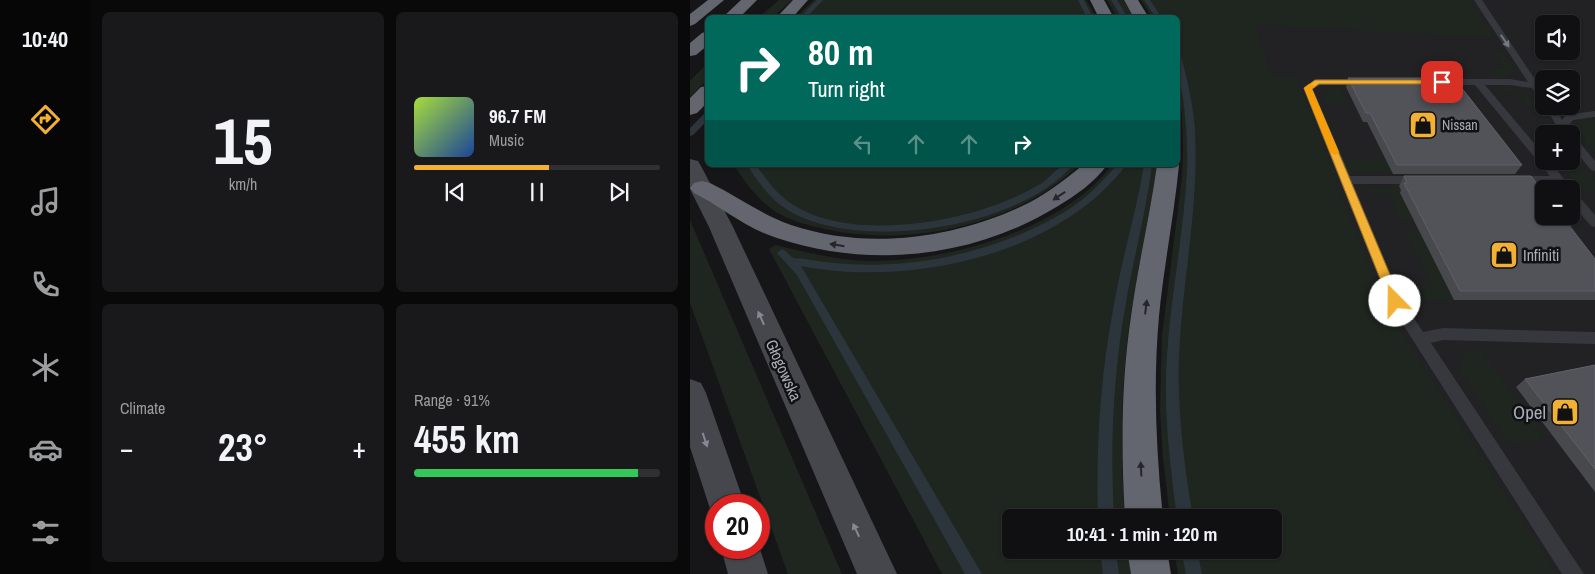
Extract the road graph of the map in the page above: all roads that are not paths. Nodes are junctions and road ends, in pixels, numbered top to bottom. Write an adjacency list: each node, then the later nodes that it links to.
1 (717, 0): 11 (highway)
2 (750, 0): 7 (highway)
3 (1097, 0): 9 (highway)
4 (1131, 0): 10 (highway)
5 (1478, 0): 17 (lane, one-way to 17)
6 (799, 2): 8 (highway)
7 (733, 15)
8 (786, 15)
9 (1104, 15)
10 (1140, 15)
11 (690, 21)
12 (705, 38): 13 (highway)
13 (690, 51)
14 (1374, 82): 27 (lane)
15 (1421, 82): 16 (lane)
16 (1478, 82): 17 (lane); 30 (lane)
17 (1534, 86)
18 (705, 95): 19 (highway)
19 (690, 109)
20 (1595, 114): 21 (lane)
21 (1566, 125)
22 (1580, 150): 25 (lane)
23 (1094, 167): 26 (highway, one-way to 26)
24 (1168, 167): 38 (highway, one-way to 24)
25 (1595, 168)
26 (696, 177): 42 (main road, Głogowska, one-way to 26)
27 (1346, 180): 28 (lane); 35 (lane)
28 (1433, 180)
29 (1501, 180): 31 (lane)
30 (1560, 180)
31 (1535, 182)
32 (1580, 205): 33 (lane)
33 (1595, 223)
34 (1595, 338): 35 (lane)
35 (1420, 339): 44 (lane)
36 (690, 394): 37 (main road, one-way to 37)
37 (722, 494)
38 (1143, 509)
39 (743, 559): 41 (main road)
40 (1149, 559): 43 (highway)
41 (748, 574)
42 (877, 574)
43 (1151, 574)
44 (1574, 574)

